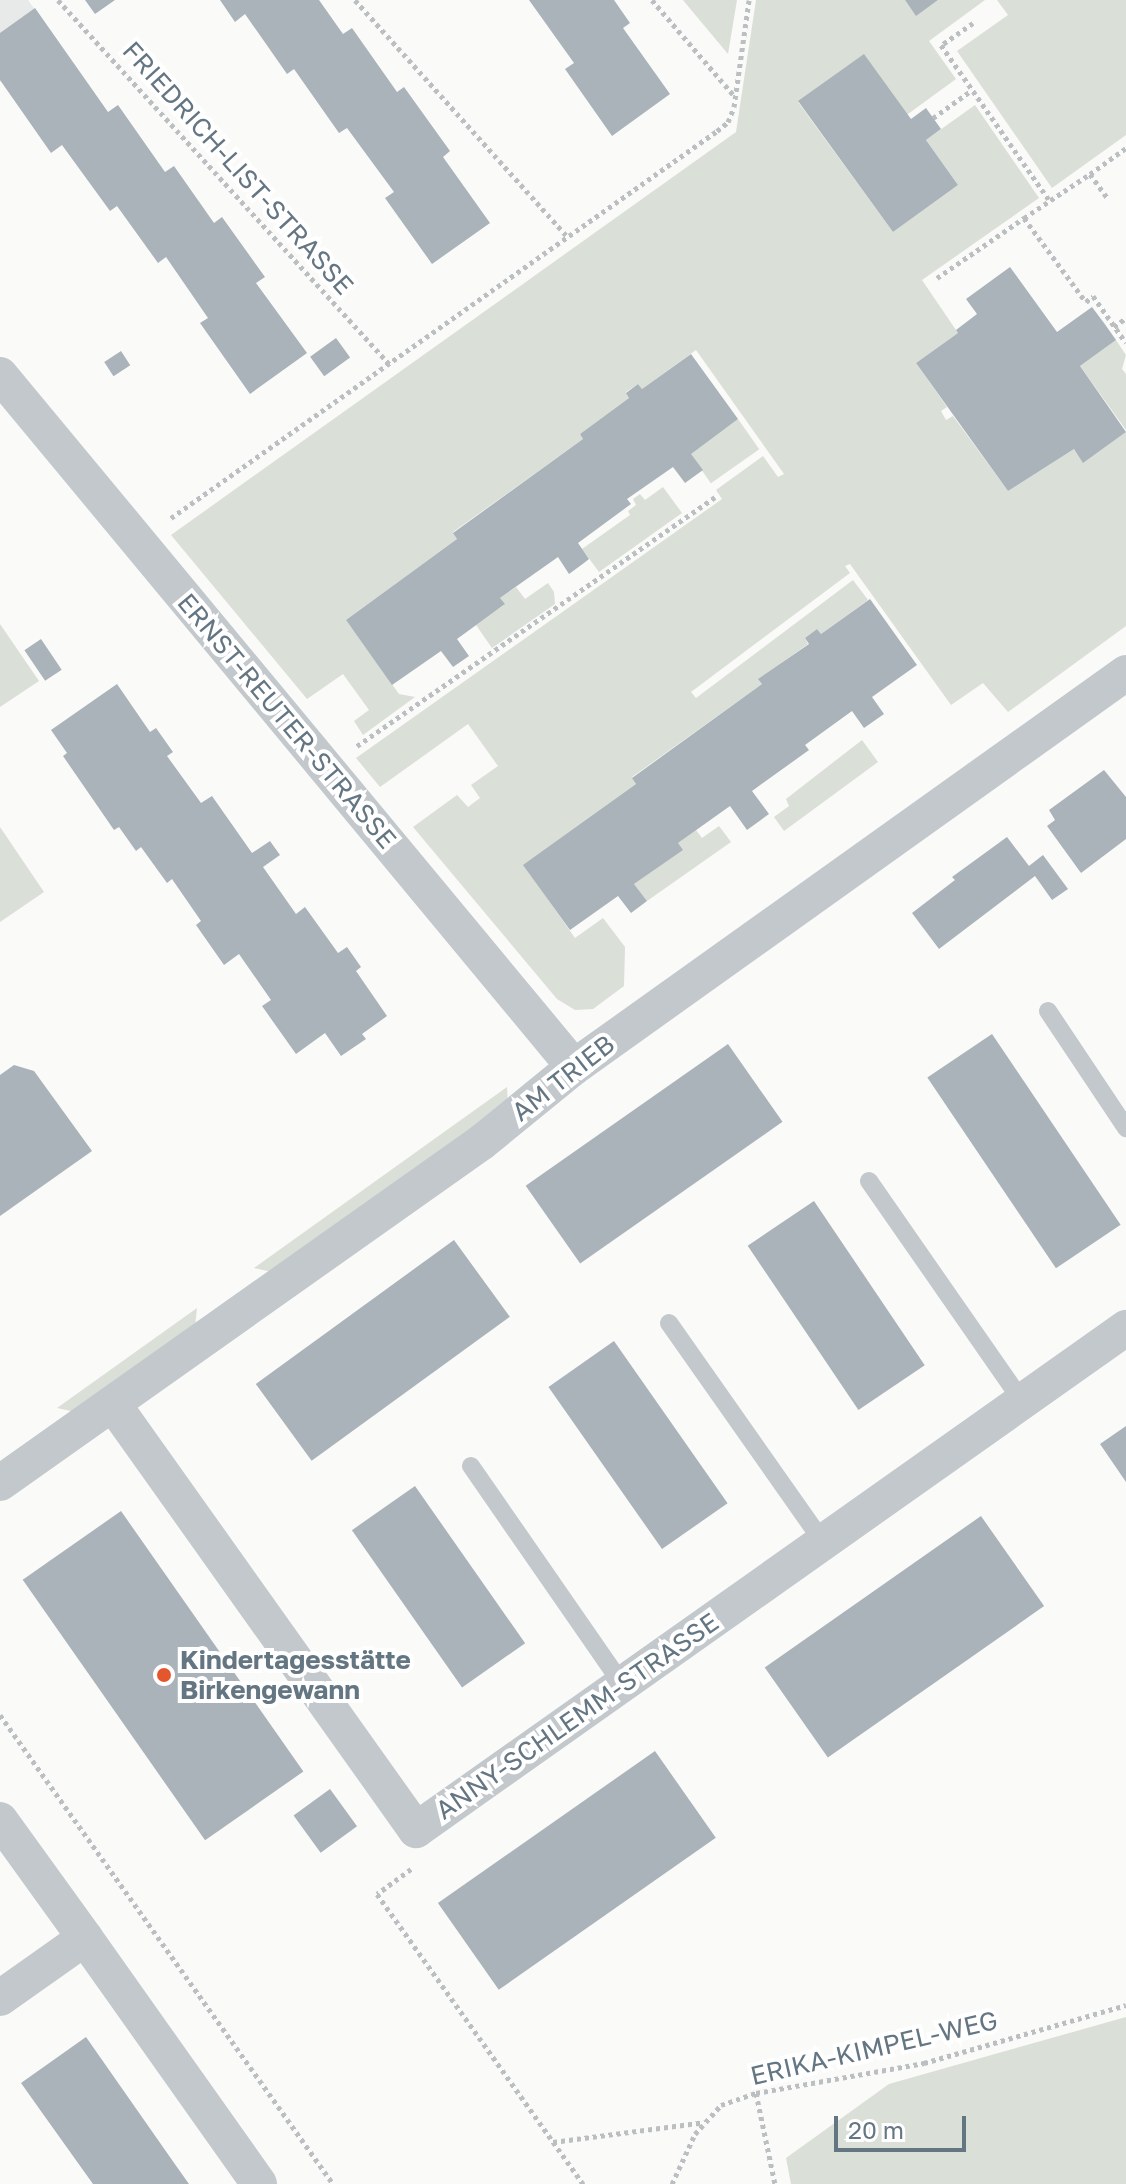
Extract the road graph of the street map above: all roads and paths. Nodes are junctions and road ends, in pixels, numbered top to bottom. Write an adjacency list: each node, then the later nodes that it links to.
1 (58, 0): 19 (path, FRIEDRICH-LIST-STRASSE)
2 (355, 0): 14 (path)
3 (652, 0): 7 (path)
4 (749, 0): 7 (path)
5 (973, 23): 6 (path)
6 (972, 90): 8 (path); 12 (path)
7 (736, 97): 14 (path)
8 (933, 118)
9 (1126, 148): 10 (path)
10 (1090, 174): 11 (path); 12 (path)
11 (1107, 197)
12 (1050, 201): 13 (path)
13 (1024, 218): 15 (path); 17 (path)
14 (568, 237): 19 (path)
15 (937, 278)
16 (1126, 318): 17 (path)
17 (1114, 327): 18 (path)
18 (1126, 343)
19 (389, 364): 22 (path)
20 (0, 375): 22 (street, ERNST-REUTER-STRASSE)
21 (715, 497): 24 (path)
22 (138, 541): 26 (street, ERNST-REUTER-STRASSE)
23 (1126, 673): 26 (street, AM TRIEB)
24 (356, 747)
25 (1048, 1011): 27 (lane)
26 (574, 1067): 32 (street, AM TRIEB)
27 (1126, 1128)
28 (869, 1181): 31 (lane)
29 (669, 1323): 35 (lane)
30 (1126, 1328): 31 (street, ANNY-SCHLEMM-STRASSE)
31 (1022, 1401): 35 (street, ANNY-SCHLEMM-STRASSE)
32 (113, 1404): 34 (street, AM TRIEB); 39 (street, ANNY-SCHLEMM-STRASSE)
33 (471, 1466): 36 (lane)
34 (0, 1483)
35 (823, 1542): 36 (street, ANNY-SCHLEMM-STRASSE)
36 (622, 1684): 39 (street, ANNY-SCHLEMM-STRASSE)
37 (0, 1715): 47 (path)
38 (0, 1820): 40 (street)
39 (416, 1830): 45 (path)
40 (85, 1938): 41 (street); 46 (street)
41 (0, 1998)
42 (1126, 2005): 43 (path, ERIKA-KIMPEL-WEG)
43 (756, 2093): 44 (path, ERIKA-KIMPEL-WEG); 50 (path)
44 (705, 2122): 45 (path); 49 (path, ERIKA-KIMPEL-WEG)
45 (553, 2142): 48 (path)
46 (259, 2184)
47 (333, 2184)
48 (583, 2184)
49 (672, 2184)
50 (775, 2184)

